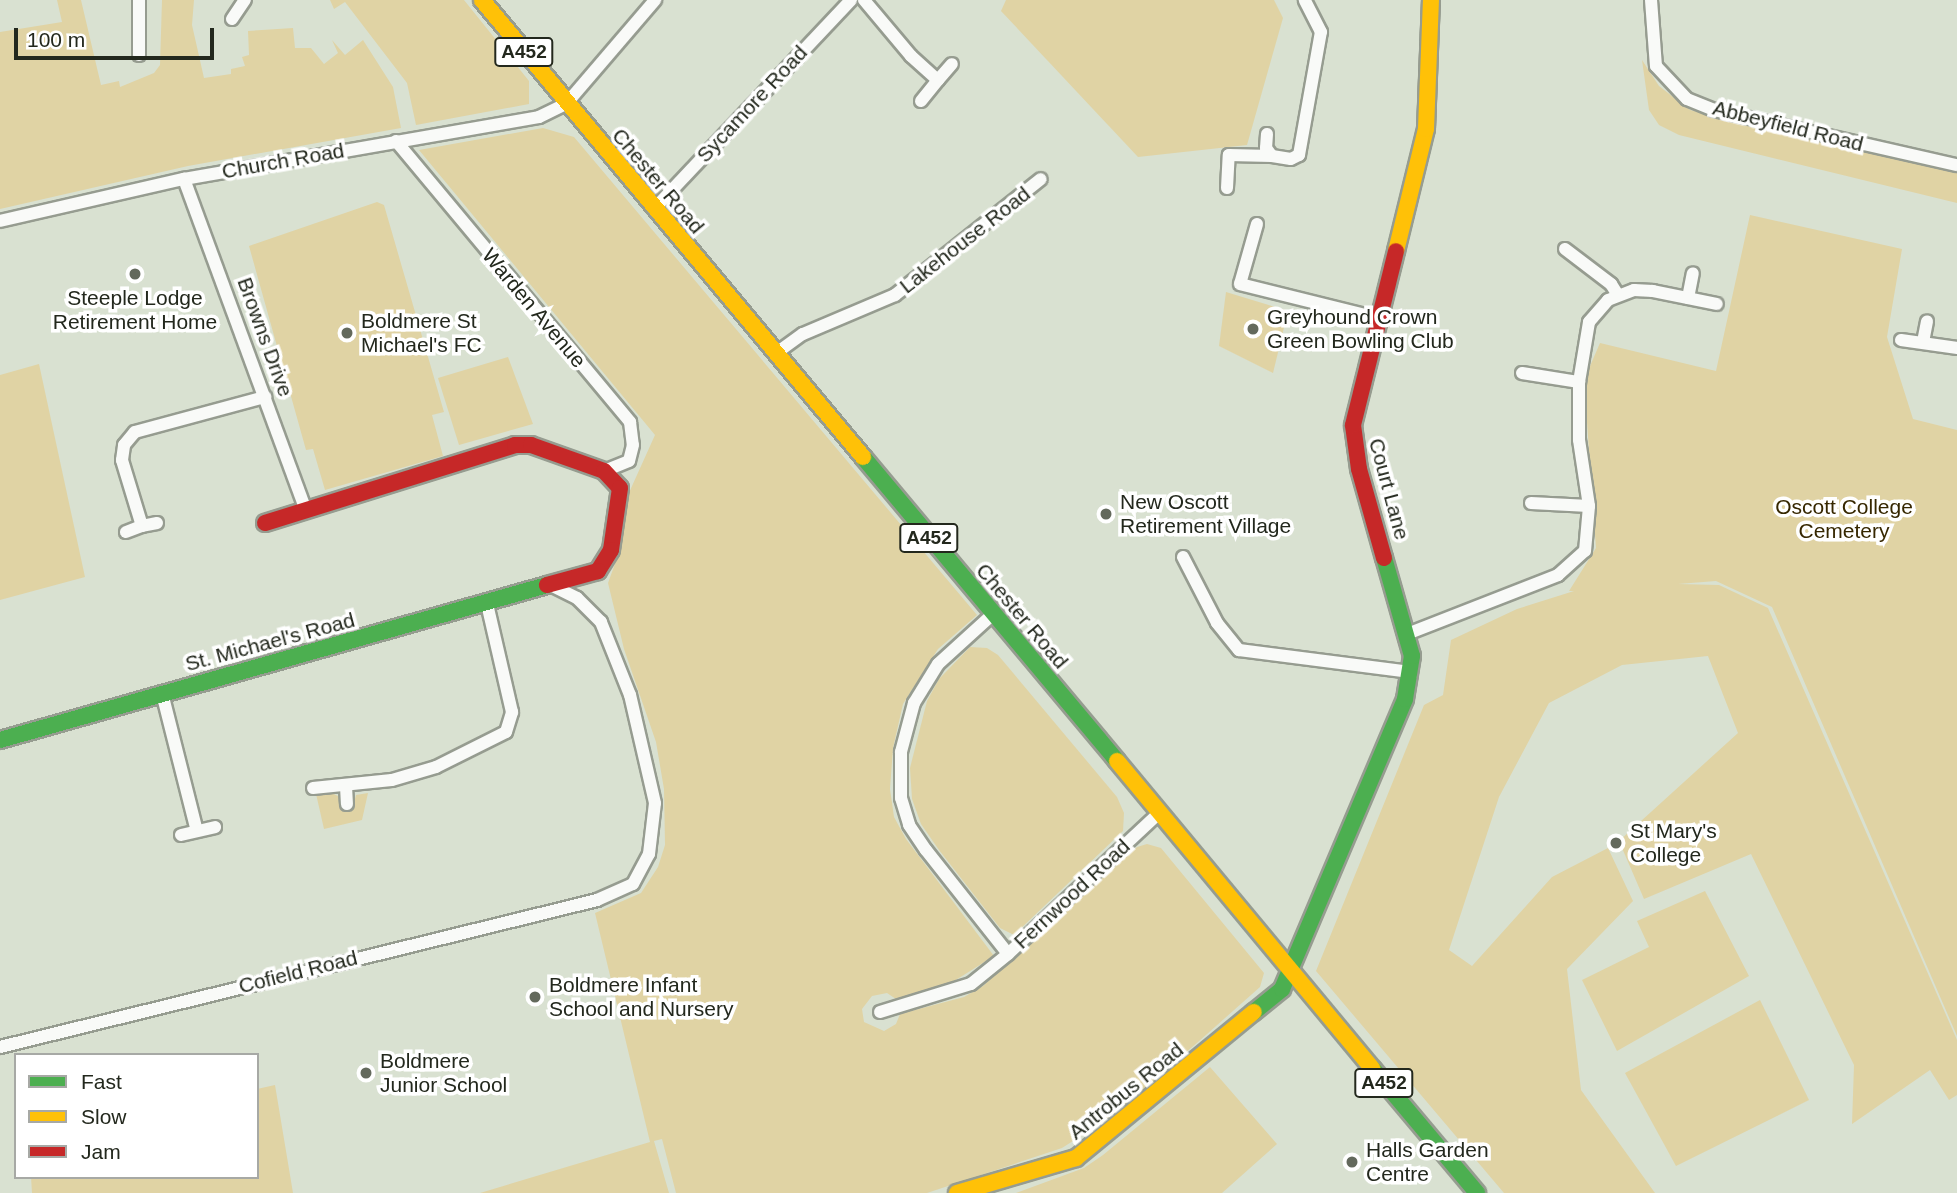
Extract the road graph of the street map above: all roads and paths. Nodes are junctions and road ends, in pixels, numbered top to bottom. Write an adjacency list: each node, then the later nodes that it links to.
1 (139, 0): 11 (street)
2 (245, 0): 10 (street)
3 (482, 0): 15 (main road, Chester Road / A452)
4 (655, 0): 15 (street)
5 (851, 0): 23 (street, Sycamore Road)
6 (864, 0): 13 (street)
7 (1305, 0): 18 (street)
8 (1431, 0): 31 (main road, Court Lane)
9 (1651, 0): 19 (street, Abbeyfield Road)
10 (232, 19)
11 (139, 55)
12 (952, 64): 13 (street)
13 (938, 80): 14 (street)
14 (921, 101)
15 (566, 104): 17 (street, Church Road); 23 (main road, Chester Road / A452)
16 (1267, 134): 18 (street)
17 (396, 141): 20 (street, Church Road); 40 (street, Warden Avenue)
18 (1272, 156): 22 (street)
19 (1957, 165)
20 (184, 179): 24 (street, Church Road); 39 (street, Browns Drive)
21 (1041, 179): 36 (street, Lakehouse Road)
22 (1227, 188)
23 (654, 209): 36 (main road, Chester Road / A452)
24 (0, 221)
25 (1257, 224): 31 (street)
26 (1565, 249): 28 (street)
27 (1693, 273): 29 (street)
28 (1618, 295): 29 (street); 38 (street)
29 (1688, 298): 30 (street)
30 (1717, 304)
31 (1377, 318): 52 (main road, Court Lane)
32 (1927, 321): 34 (street)
33 (1901, 340): 34 (street)
34 (1923, 342): 35 (street)
35 (1957, 348)
36 (775, 354): 51 (main road, Chester Road / A452)
37 (1522, 373): 38 (street)
38 (1579, 382): 42 (street)
39 (265, 397): 43 (street, Browns Drive); 46 (street)
40 (604, 471): 43 (main road); 49 (main road, St. Michael's Road)
41 (1531, 503): 42 (street)
42 (1589, 506): 52 (street)
43 (306, 511): 45 (main road)
44 (156, 523): 46 (street)
45 (265, 523)
46 (142, 526): 47 (street)
47 (125, 532)
48 (1183, 557): 53 (street)
49 (552, 586): 50 (main road, St. Michael's Road); 66 (street, Cofield Road)
50 (487, 604): 54 (main road, St. Michael's Road); 56 (street)
51 (993, 614): 59 (main road, Chester Road / A452); 63 (street, Fernwood Road)
52 (1407, 634): 53 (main road, Court Lane)
53 (1410, 676): 64 (main road, Court Lane)
54 (162, 693): 55 (main road, St. Michael's Road); 61 (street)
55 (0, 740)
56 (346, 786): 57 (street); 58 (street)
57 (313, 788)
58 (347, 804)
59 (1159, 813): 63 (street, Fernwood Road); 64 (main road, Chester Road / A452)
60 (215, 827): 61 (street)
61 (197, 831): 62 (street)
62 (181, 835)
63 (1008, 954): 65 (street)
64 (1292, 971): 67 (main road, Antrobus Road); 68 (main road, Chester Road / A452)
65 (880, 1012)
66 (0, 1046)
67 (957, 1193)
68 (1477, 1193)

